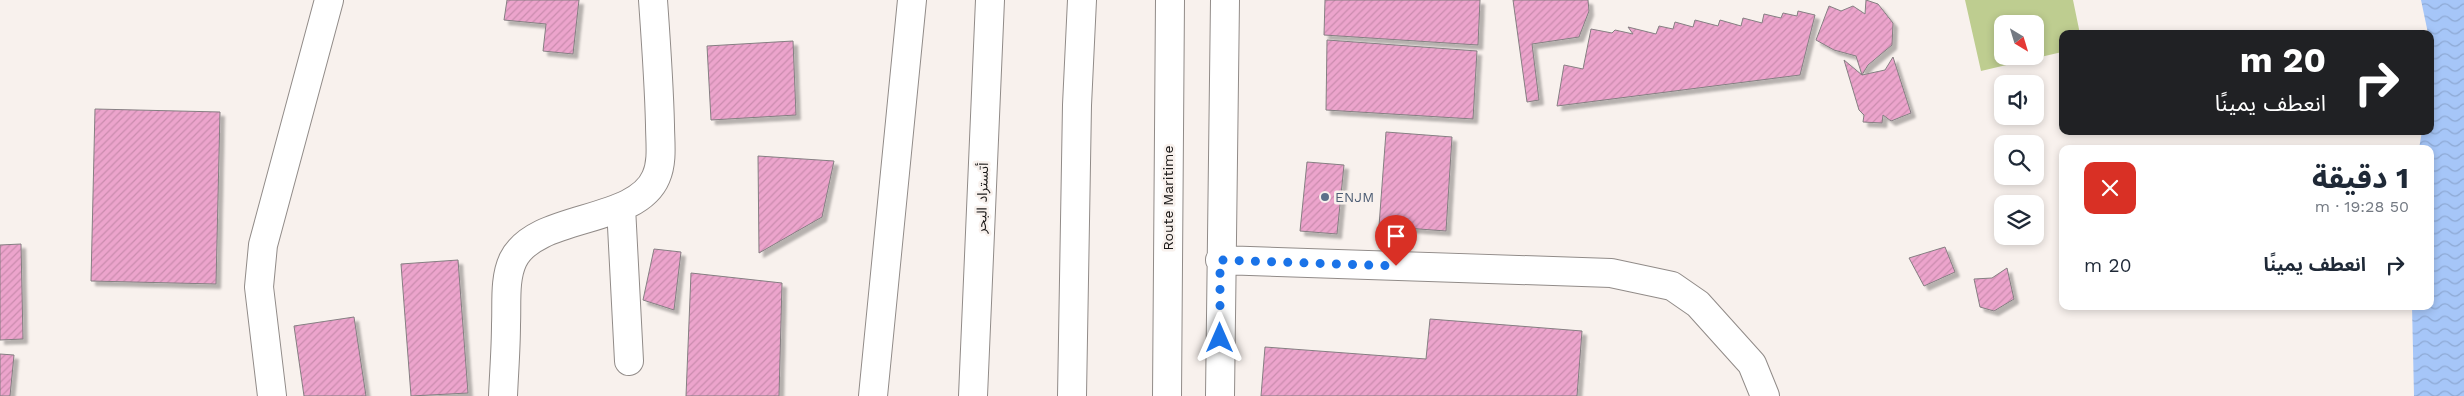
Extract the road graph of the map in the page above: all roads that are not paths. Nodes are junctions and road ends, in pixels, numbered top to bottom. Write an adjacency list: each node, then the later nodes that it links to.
1 (329, 0): 11 (main road)
2 (653, 0): 8 (main road)
3 (912, 0): 13 (main road)
4 (990, 0): 14 (main road, أتستراد البحر)
5 (1082, 0): 15 (main road)
6 (1170, 0): 16 (main road, Route Maritime)
7 (1224, 0): 9 (main road)
8 (620, 207): 10 (main road); 12 (main road)
9 (1220, 260): 17 (main road); 18 (main road)
10 (629, 361)
11 (272, 396)
12 (503, 396)
13 (873, 396)
14 (973, 396)
15 (1072, 396)
16 (1167, 396)
17 (1220, 396)
18 (1765, 396)

